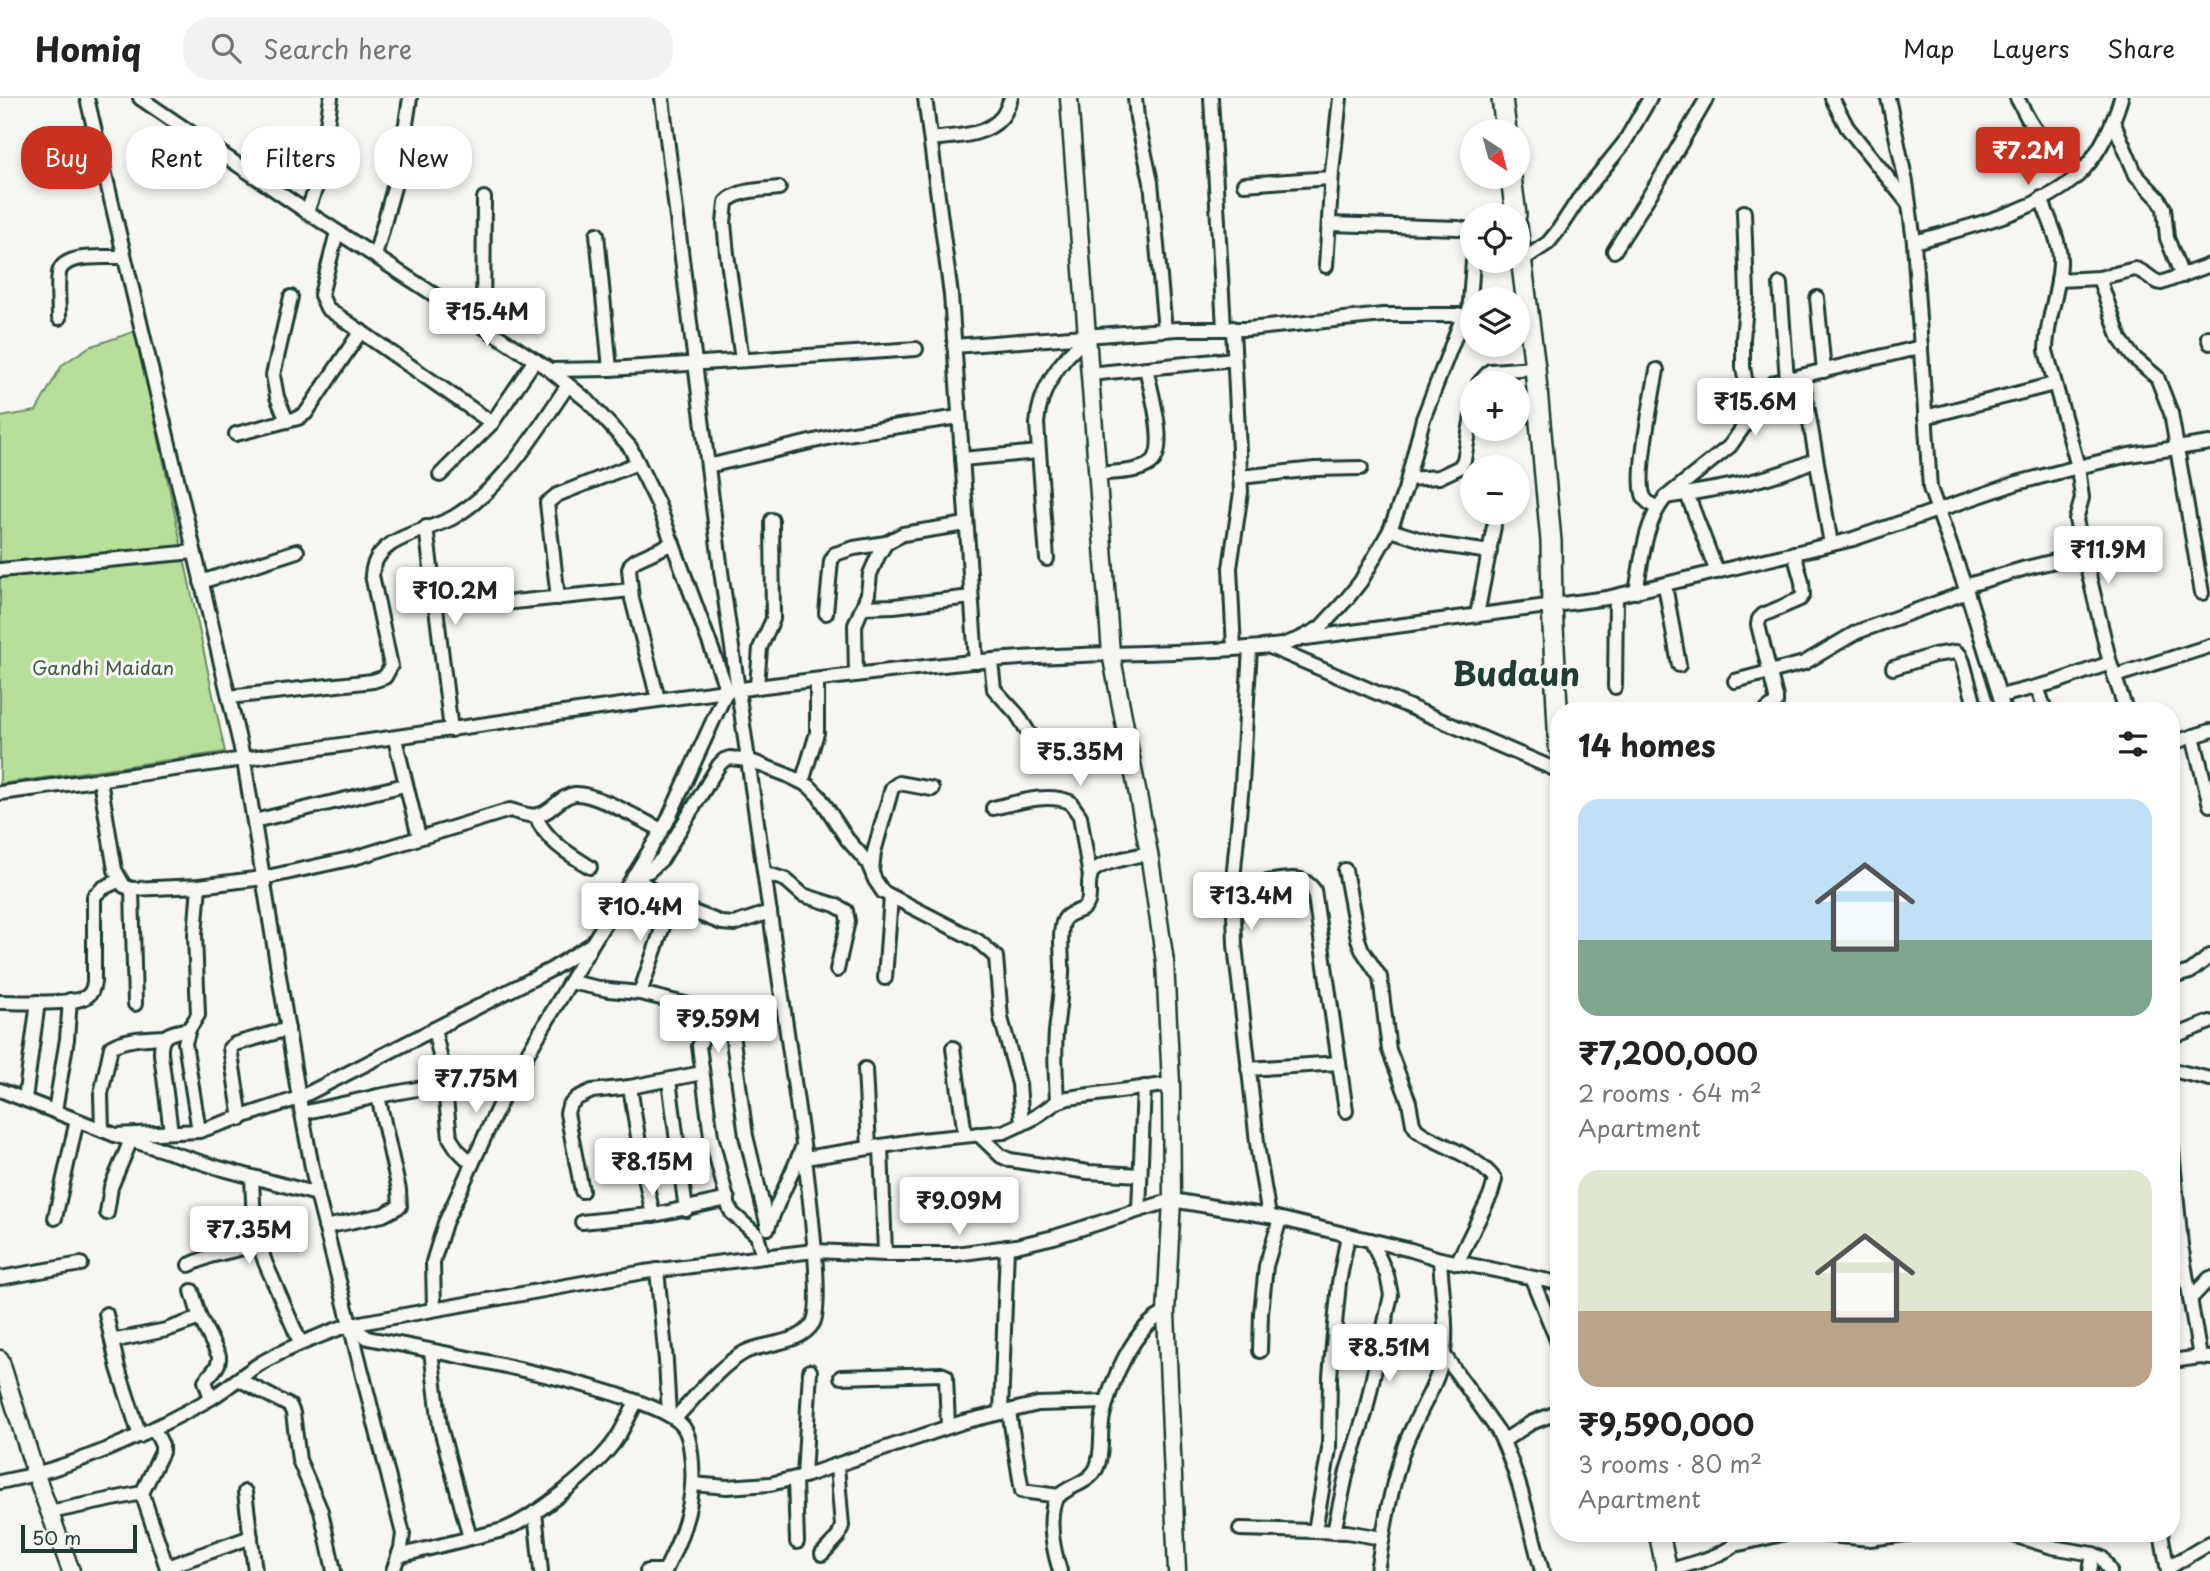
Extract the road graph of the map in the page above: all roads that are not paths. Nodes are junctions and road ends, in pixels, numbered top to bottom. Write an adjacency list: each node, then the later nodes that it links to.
1 (87, 98): 39 (street)
2 (140, 98): 29 (street)
3 (331, 98): 29 (street)
4 (410, 98): 38 (street)
5 (662, 98): 63 (street)
6 (925, 98): 21 (street)
7 (1011, 98): 21 (street)
8 (1069, 98): 55 (street)
9 (1135, 98): 53 (street)
10 (1211, 98): 52 (street)
11 (1340, 98): 23 (street)
12 (1502, 98): 19 (main road)
13 (1650, 98): 37 (street)
14 (1707, 98): 36 (street)
15 (1832, 98): 28 (street)
16 (1888, 98): 28 (street)
17 (2018, 98): 22 (street)
18 (2121, 98): 20 (street)
19 (1505, 119)
20 (2113, 121): 22 (street); 42 (street)
21 (930, 139): 57 (street)
22 (2080, 173): 27 (street)
23 (1331, 178): 24 (street); 31 (street)
24 (1244, 184)
25 (779, 188): 62 (street)
26 (484, 198): 51 (street)
27 (2041, 198): 35 (street); 44 (street)
28 (1909, 204): 35 (street)
29 (306, 212): 33 (street)
30 (1744, 212): 76 (street)
31 (1329, 224): 32 (street); 41 (street)
32 (1460, 228)
33 (337, 232): 38 (street); 54 (street)
34 (597, 234): 66 (street)
35 (1914, 242): 58 (street)
36 (1614, 251)
37 (1530, 255)
38 (375, 256): 51 (street)
39 (124, 257): 49 (street); 108 (street)
40 (2210, 265): 42 (street)
41 (1326, 266)
42 (2182, 276): 43 (street)
43 (2099, 278): 44 (street); 84 (street)
44 (2058, 280): 74 (street)
45 (1780, 284): 73 (street)
46 (291, 297): 79 (street)
47 (1817, 298): 70 (street)
48 (1460, 314): 52 (street)
49 (59, 318)
50 (1460, 324): 95 (street)
51 (483, 326): 61 (street)
52 (1228, 328): 53 (street); 60 (street)
53 (1165, 330): 55 (street)
54 (360, 331): 79 (street); 80 (street)
55 (1087, 337): 57 (street); 71 (street); 85 (street)
56 (1530, 345): 65 (main road)
57 (954, 346): 77 (street)
58 (1921, 347): 70 (street); 78 (street)
59 (916, 349): 62 (street)
60 (1234, 359): 64 (street); 94 (street)
61 (535, 360): 67 (street); 80 (street)
62 (742, 360): 63 (street)
63 (695, 363): 66 (street); 89 (street)
64 (1146, 368): 71 (street); 92 (street)
65 (1535, 368): 69 (street); 125 (main road)
66 (610, 369): 67 (street)
67 (550, 370): 75 (street)
68 (1657, 370): 97 (street)
69 (1490, 371)
70 (1824, 371): 72 (street)
71 (1090, 374): 92 (street)
72 (1802, 376): 73 (street); 86 (street)
73 (1787, 380): 76 (street)
74 (2054, 384): 78 (street); 90 (street)
75 (568, 385): 88 (street); 102 (street)
76 (1750, 408): 97 (street)
77 (959, 417): 87 (street); 89 (street)
78 (1925, 417): 98 (street)
79 (287, 421): 81 (street)
80 (492, 423): 93 (street)
81 (236, 434)
82 (1467, 441): 95 (street)
83 (2210, 443): 84 (street)
84 (2177, 448): 90 (street); 120 (street)
85 (1039, 452): 87 (street); 112 (street)
86 (1816, 458): 96 (street); 106 (street)
87 (962, 459): 100 (street)
88 (638, 463): 104 (street); 123 (street)
89 (708, 466): 148 (street)
90 (2078, 467): 98 (street); 111 (street)
91 (1361, 468): 94 (street)
92 (1098, 474): 134 (street)
93 (440, 475)
94 (1240, 477): 133 (street)
95 (1408, 479): 103 (street)
96 (1687, 494): 97 (street); 114 (street)
97 (1661, 503): 119 (street)
98 (1937, 511): 106 (street); 117 (street)
99 (772, 520): 145 (street)
100 (967, 524): 105 (street); 122 (street)
101 (1494, 526): 109 (street)
102 (426, 527): 149 (street); 158 (street)
103 (1390, 530): 109 (street); 129 (street)
104 (673, 543): 118 (street); 148 (street)
105 (886, 543): 126 (street); 127 (street)
106 (1831, 544): 110 (street)
107 (298, 551): 115 (street)
108 (194, 552): 113 (street); 115 (street)
109 (1490, 552): 128 (street)
110 (1794, 553): 114 (street); 140 (street)
111 (2084, 554): 117 (street); 137 (street)
112 (1047, 559)
113 (0, 570)
114 (1717, 572): 116 (street)
115 (201, 582): 149 (street)
116 (1665, 585): 119 (street); 138 (street)
117 (1966, 589): 140 (street); 154 (street)
118 (631, 590): 123 (street); 150 (street)
119 (1636, 592): 121 (street)
120 (2202, 593)
121 (1616, 596): 125 (street); 146 (street)
122 (971, 597): 126 (street); 136 (street)
123 (558, 598): 124 (street)
124 (504, 603)
125 (1552, 606): 128 (street); 151 (main road)
126 (863, 607): 141 (street)
127 (826, 613)
128 (1477, 615): 129 (street)
129 (1298, 639): 130 (street)
130 (1268, 646): 132 (street); 166 (street)
131 (2210, 646): 142 (street)
132 (1250, 648): 133 (street); 188 (street)
133 (1234, 649): 134 (street)
134 (1111, 653): 135 (street); 178 (street)
135 (991, 661): 136 (street); 165 (street)
136 (976, 662): 141 (street)
137 (2110, 663): 142 (street); 147 (street)
138 (1679, 666)
139 (1893, 668): 153 (street)
140 (1769, 671): 144 (street); 152 (street)
141 (856, 675): 143 (street)
142 (2115, 676): 157 (street)
143 (817, 680): 145 (street); 168 (street)
144 (1735, 681)
145 (757, 686): 148 (street)
146 (1615, 687)
147 (2037, 687): 155 (street); 156 (street)
148 (732, 689): 150 (street); 163 (street); 176 (street)
149 (229, 697): 164 (street)
150 (658, 699): 158 (street)
151 (1557, 702)
152 (1776, 702)
153 (1971, 702)
154 (2002, 702)
155 (2004, 702)
156 (2042, 702)
157 (2123, 702)
158 (451, 730): 161 (street)
159 (2210, 731): 160 (street)
160 (2193, 736): 162 (street); 172 (street)
161 (395, 738): 164 (street); 169 (street)
162 (2180, 740)
163 (748, 760): 168 (street); 182 (street); 183 (street)
164 (244, 761): 167 (street); 175 (street)
165 (1047, 762)
166 (1550, 767)
167 (100, 780): 171 (street); 186 (street)
168 (802, 782): 181 (street)
169 (405, 785): 175 (street); 177 (street)
170 (932, 789): 181 (street)
171 (0, 793)
172 (2210, 805)
173 (993, 808): 184 (street)
174 (536, 816): 176 (street); 177 (street); 179 (street)
175 (254, 821): 185 (street)
176 (662, 830): 183 (street)
177 (419, 837): 185 (street)
178 (1149, 853): 184 (street); 220 (street)
179 (590, 867)
180 (1345, 870): 268 (street)
181 (872, 871): 190 (street)
182 (765, 873): 192 (street); 195 (street)
183 (634, 875): 191 (street); 193 (street)
184 (1090, 877): 227 (street)
185 (263, 878): 187 (street); 207 (street)
186 (120, 880): 189 (street); 200 (street)
187 (199, 886): 189 (street); 206 (street)
188 (1234, 888): 212 (street); 214 (street)
189 (132, 889): 203 (street)
190 (891, 897): 197 (street); 233 (street)
191 (671, 904): 192 (street); 199 (street)
192 (770, 912): 242 (street)
193 (592, 944): 198 (street); 208 (street)
194 (2210, 956): 196 (street)
195 (837, 970)
196 (2180, 975)
197 (885, 978)
198 (570, 982): 199 (street); 243 (street)
199 (640, 993): 204 (street)
200 (70, 1000): 202 (street); 228 (street)
201 (0, 1002): 202 (street)
202 (38, 1002): 226 (street)
203 (135, 1004)
204 (714, 1010): 216 (street); 258 (street)
205 (2210, 1022): 209 (street)
206 (189, 1029): 210 (street); 235 (street)
207 (288, 1029): 225 (street); 231 (street)
208 (434, 1029): 219 (street); 225 (street)
209 (2180, 1034)
210 (165, 1037): 234 (street); 236 (street)
211 (953, 1048): 239 (street)
212 (1339, 1063): 214 (street); 229 (street)
213 (865, 1069): 241 (street)
214 (1248, 1069): 255 (street)
215 (2180, 1072): 217 (street)
216 (702, 1073): 218 (street); 248 (street)
217 (2210, 1079)
218 (669, 1080): 221 (street); 250 (street)
219 (444, 1084): 224 (street); 243 (street)
220 (1171, 1084): 222 (street); 249 (street)
221 (630, 1087): 246 (street); 253 (street)
222 (1144, 1087): 227 (street); 244 (street)
223 (0, 1090): 226 (street)
224 (378, 1096): 230 (street); 257 (street)
225 (299, 1098): 230 (street); 231 (street)
226 (25, 1099): 228 (street)
227 (1056, 1102): 233 (street)
228 (55, 1111): 232 (street)
229 (1346, 1111)
230 (302, 1113): 247 (street)
231 (241, 1119): 235 (street)
232 (77, 1120): 234 (street); 254 (street)
233 (1022, 1124): 237 (street)
234 (102, 1129): 238 (street)
235 (199, 1131): 236 (street)
236 (171, 1132): 238 (street)
237 (978, 1134): 239 (street); 244 (street)
238 (115, 1135): 240 (street)
239 (964, 1135): 241 (street)
240 (131, 1140): 245 (street); 252 (street)
241 (875, 1147): 242 (street); 266 (street)
242 (804, 1151): 258 (street); 264 (street)
243 (472, 1164): 278 (street)
244 (1140, 1175): 251 (street)
245 (252, 1177): 247 (street); 262 (street)
246 (582, 1191)
247 (317, 1194): 257 (street)
248 (727, 1199): 250 (street); 265 (street)
249 (1172, 1200): 251 (street); 255 (street); 279 (street)
250 (686, 1210): 253 (street)
251 (1139, 1210): 263 (street)
252 (107, 1213)
253 (653, 1215): 256 (street)
254 (55, 1218)
255 (1275, 1218): 260 (street); 287 (street)
256 (582, 1222)
257 (325, 1227): 283 (street)
258 (768, 1227): 265 (street)
259 (2180, 1234): 277 (street)
260 (1348, 1235): 261 (street); 316 (street)
261 (1371, 1240): 267 (street); 317 (street)
262 (260, 1244): 270 (street); 285 (street)
263 (1007, 1247): 266 (street); 298 (street)
264 (814, 1251): 265 (street); 266 (street); 300 (street)
265 (762, 1252): 271 (street)
266 (885, 1254)
267 (1440, 1259): 268 (street); 288 (street)
268 (1457, 1262): 274 (street)
269 (80, 1264): 272 (street)
270 (189, 1265)
271 (657, 1270): 278 (street); 300 (street)
272 (0, 1278)
273 (2210, 1278): 277 (street)
274 (1532, 1279): 275 (street); 282 (street)
275 (1550, 1282)
276 (192, 1291): 281 (street)
277 (2190, 1299): 289 (street)
278 (434, 1309): 283 (street)
279 (1166, 1313): 297 (street); 342 (street)
280 (106, 1314): 284 (street)
281 (201, 1318): 284 (street); 295 (street)
282 (1550, 1323)
283 (349, 1325): 285 (street); 286 (street); 331 (street)
284 (112, 1341): 303 (street)
285 (300, 1342): 294 (street)
286 (431, 1351): 296 (street); 319 (street)
287 (1260, 1351)
288 (1444, 1355): 304 (street); 320 (street)
289 (2205, 1357): 291 (street)
290 (0, 1359): 306 (street)
291 (2180, 1360)
292 (810, 1371): 307 (street)
293 (841, 1377): 301 (street)
294 (238, 1379): 295 (street); 336 (street)
295 (211, 1398): 302 (street)
296 (636, 1402): 300 (street); 313 (street)
297 (1107, 1402): 298 (street); 312 (street)
298 (1005, 1412): 301 (street); 312 (street)
299 (1550, 1416): 304 (street)
300 (672, 1417): 309 (street)
301 (948, 1427): 305 (street)
302 (154, 1429): 303 (street); 311 (street)
303 (140, 1436): 306 (street)
304 (1503, 1441): 344 (street)
305 (837, 1466): 307 (street); 329 (street)
306 (36, 1475): 308 (street); 314 (street)
307 (799, 1477): 309 (street); 321 (street)
308 (0, 1482)
309 (693, 1484): 340 (street)
310 (245, 1492): 318 (street)
311 (142, 1493): 314 (street); 332 (street)
312 (1059, 1496): 341 (street)
313 (535, 1512): 319 (street); 338 (street)
314 (50, 1513): 334 (street)
315 (1240, 1530): 316 (street)
316 (1315, 1531): 317 (street)
317 (1334, 1532): 320 (street)
318 (251, 1537): 332 (street); 335 (street)
319 (470, 1538): 331 (street)
320 (1382, 1538): 343 (street)
321 (797, 1542)
322 (1661, 1542): 345 (main road)
323 (1738, 1542): 328 (street)
324 (1748, 1542): 328 (street)
325 (2036, 1542): 330 (street)
326 (2163, 1542): 333 (street)
327 (2210, 1543): 333 (street)
328 (1735, 1545): 345 (street)
329 (822, 1554)
330 (2093, 1554): 346 (street); 347 (street)
331 (398, 1556): 337 (street)
332 (168, 1569)
333 (2168, 1569)
334 (71, 1571)
335 (255, 1571)
336 (334, 1571)
337 (393, 1571)
338 (541, 1571)
339 (647, 1571): 340 (street)
340 (663, 1571)
341 (1060, 1571)
342 (1178, 1571)
343 (1377, 1571)
344 (1542, 1571)
345 (1668, 1571)
346 (2090, 1571)
347 (2110, 1571)

